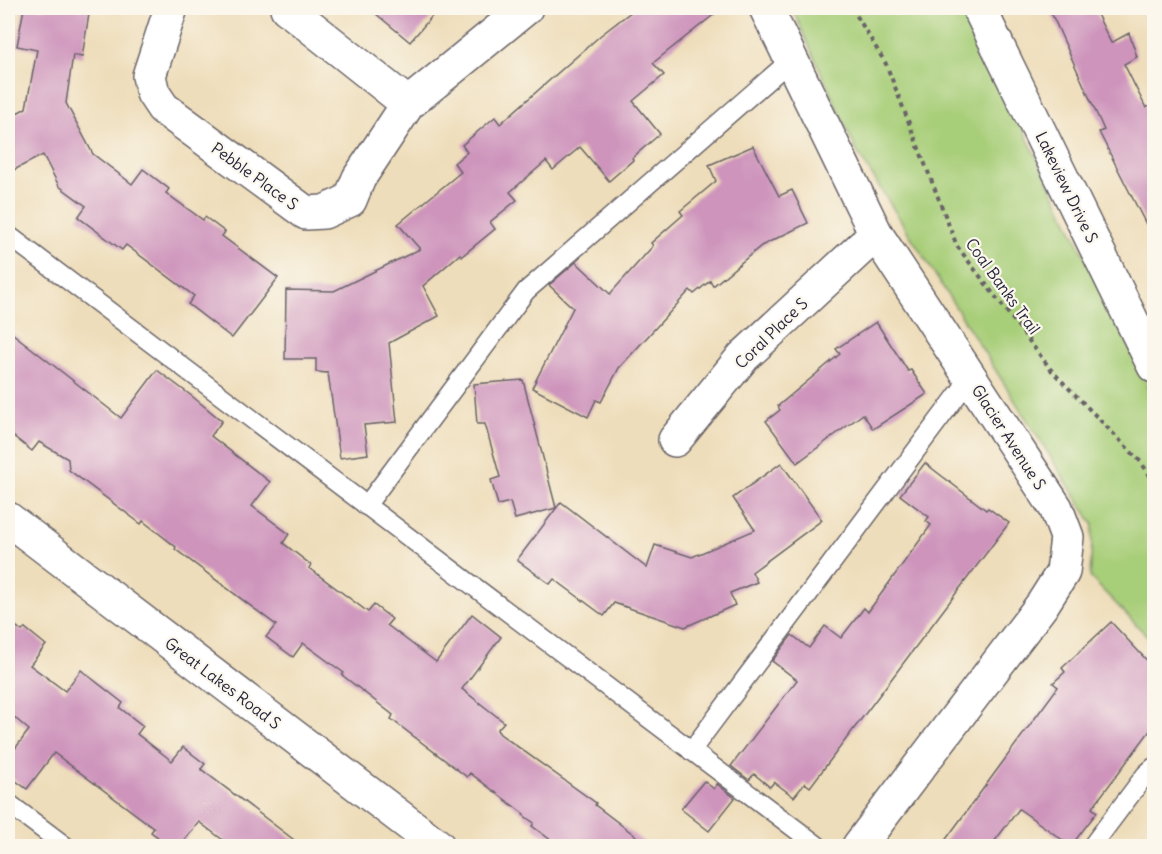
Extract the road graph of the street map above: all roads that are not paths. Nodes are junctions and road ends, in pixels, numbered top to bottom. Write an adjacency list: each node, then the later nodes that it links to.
1 (171, 8): 7 (street, Pebble Place S)
2 (287, 8): 7 (street)
3 (526, 8): 7 (street, Pebble Place S)
4 (766, 8): 6 (street, Glacier Avenue S)
5 (978, 8): 10 (street, Lakeview Drive S)
6 (792, 59): 8 (street, Glacier Avenue S); 13 (lane)
7 (408, 104)
8 (876, 234): 11 (street, Glacier Avenue S); 12 (street, Coral Place S)
9 (8, 235): 13 (lane)
10 (1155, 366)
11 (970, 378): 15 (lane); 21 (street, Glacier Avenue S)
12 (675, 440)
13 (366, 506): 15 (lane)
14 (8, 519): 19 (street, Great Lakes Road S)
15 (691, 751): 20 (lane)
16 (1155, 767): 22 (lane)
17 (8, 803): 18 (lane)
18 (65, 846)
19 (438, 846)
20 (818, 846)
21 (858, 846)
22 (1092, 846)

